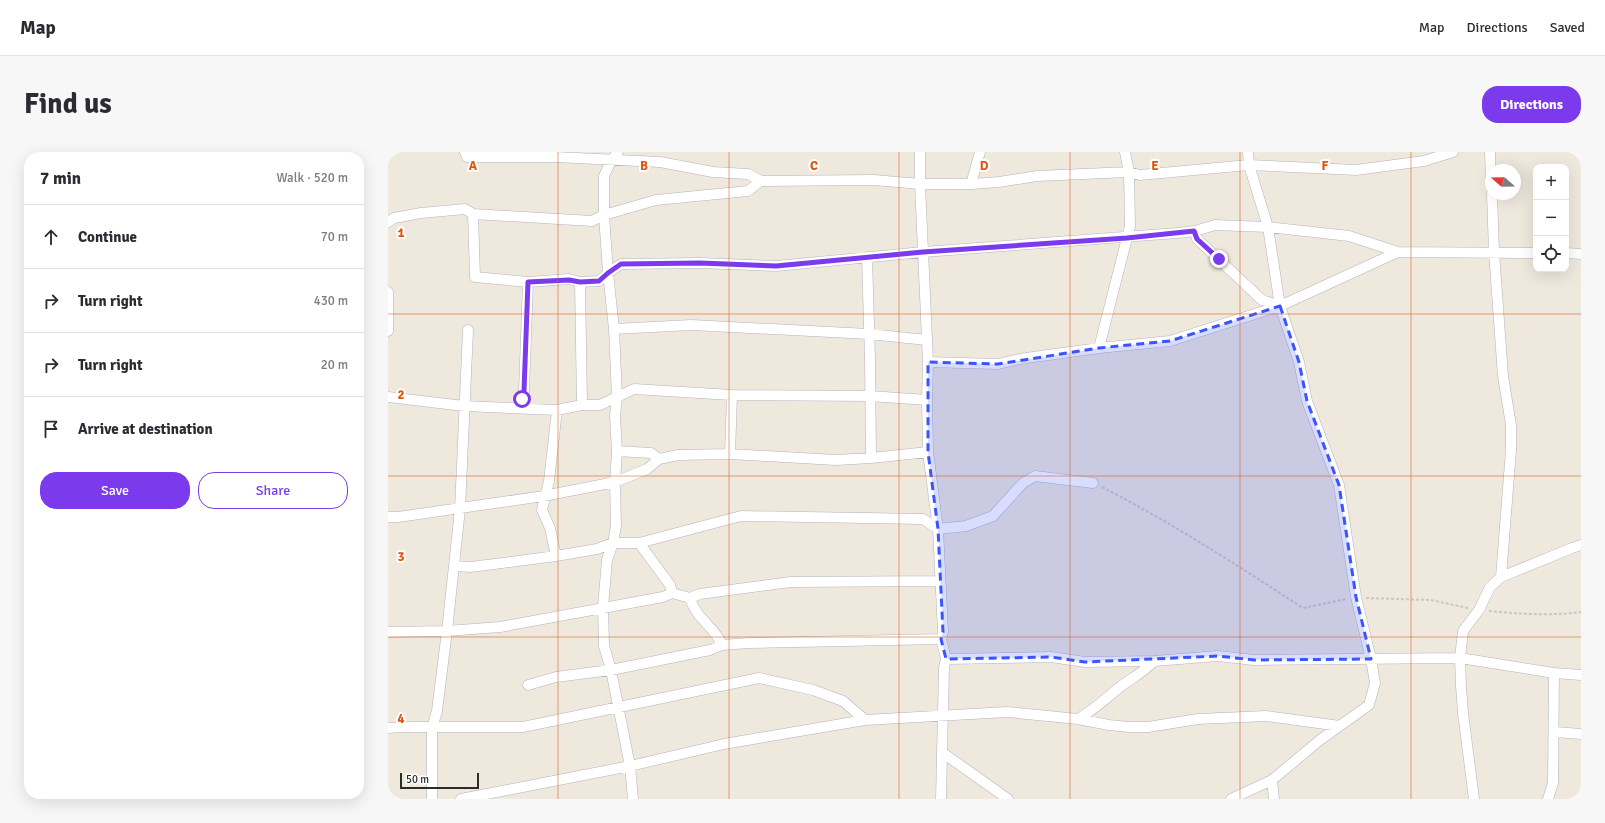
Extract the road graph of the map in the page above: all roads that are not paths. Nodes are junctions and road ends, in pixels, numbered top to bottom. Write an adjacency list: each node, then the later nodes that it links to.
1 (465, 152): 10 (street)
2 (618, 152): 11 (street)
3 (920, 152): 16 (street)
4 (980, 152): 17 (street)
5 (1125, 152): 14 (street)
6 (1248, 152): 13 (street)
7 (1453, 152): 9 (street)
8 (1490, 152): 12 (street)
9 (1437, 154): 13 (street)
10 (555, 155): 11 (street)
11 (611, 156): 15 (street); 20 (street)
12 (1490, 164)
13 (1249, 165): 14 (street); 22 (street)
14 (1129, 172): 17 (street); 24 (street)
15 (761, 181): 16 (street); 20 (street)
16 (920, 184): 17 (street); 25 (street)
17 (971, 184)
18 (1492, 200): 27 (street)
19 (473, 214): 20 (street); 21 (street); 33 (street)
20 (604, 215): 32 (street)
21 (388, 222)
22 (1268, 227): 23 (street); 26 (street); 36 (street)
23 (1194, 231): 24 (street); 36 (street)
24 (1127, 238): 25 (street); 42 (street)
25 (923, 252): 31 (street); 41 (street)
26 (1398, 252): 27 (street); 36 (street)
27 (1494, 252): 28 (street); 69 (street)
28 (1533, 253)
29 (1569, 253): 30 (street)
30 (1581, 254)
31 (868, 257): 32 (street); 40 (street)
32 (608, 273): 34 (street); 37 (street)
33 (528, 282): 34 (street); 51 (street)
34 (580, 282): 49 (street)
35 (388, 292): 39 (street)
36 (1280, 306): 42 (street); 80 (street)
37 (614, 329): 40 (street); 47 (street)
38 (468, 330): 50 (street)
39 (388, 331)
40 (869, 334): 41 (street); 45 (street)
41 (927, 340): 43 (street)
42 (1099, 348): 43 (street)
43 (928, 362): 48 (street)
44 (732, 395): 45 (street); 47 (street); 55 (street)
45 (870, 396): 48 (street); 56 (street)
46 (388, 398): 50 (street)
47 (617, 398): 49 (street); 53 (street)
48 (927, 400): 54 (street)
49 (582, 405): 52 (street)
50 (464, 406): 51 (street); 61 (street)
51 (520, 407): 52 (street)
52 (557, 410): 60 (street)
53 (617, 451): 57 (street); 58 (street)
54 (928, 452): 56 (street); 63 (street)
55 (730, 454): 56 (street); 57 (street)
56 (870, 458)
57 (659, 459): 58 (street)
58 (615, 482): 60 (street); 64 (street)
59 (1093, 483): 63 (street)
60 (544, 496): 61 (street); 67 (street)
61 (460, 509): 62 (street); 68 (street)
62 (388, 517)
63 (938, 529): 65 (street); 70 (street)
64 (613, 543): 65 (street); 67 (street); 73 (street)
65 (639, 543): 71 (street)
66 (1581, 545): 69 (street)
67 (556, 556): 68 (street)
68 (455, 566): 74 (street)
69 (1501, 577): 78 (street)
70 (940, 581): 72 (street); 76 (street)
71 (672, 593): 72 (street); 73 (street)
72 (690, 598): 77 (street)
73 (603, 607): 74 (street); 82 (street)
74 (447, 631): 75 (street); 92 (street)
75 (388, 632)
76 (940, 639): 77 (street); 79 (street)
77 (722, 645): 82 (street)
78 (1460, 658): 80 (street); 83 (street); 105 (street)
79 (946, 659): 81 (street); 87 (street)
80 (1371, 659): 81 (street); 90 (street)
81 (1154, 661): 88 (street)
82 (611, 670): 85 (street); 86 (street)
83 (1554, 673): 84 (street); 93 (street)
84 (1581, 675)
85 (528, 685)
86 (618, 706): 89 (street); 92 (street); 96 (street)
87 (943, 715): 88 (street); 89 (street); 95 (street)
88 (1078, 719): 90 (street)
89 (865, 720): 96 (street)
90 (1340, 726): 97 (street)
91 (388, 728): 92 (street)
92 (432, 728): 98 (street)
93 (1555, 732): 94 (street); 106 (street)
94 (1581, 734)
95 (943, 753): 101 (street); 102 (street)
96 (630, 766): 99 (street); 100 (street)
97 (1272, 780): 103 (street); 104 (street)
98 (432, 799)
99 (461, 799)
100 (634, 799)
101 (941, 799)
102 (1008, 799)
103 (1231, 799)
104 (1274, 799)
105 (1474, 799)
106 (1548, 799)

